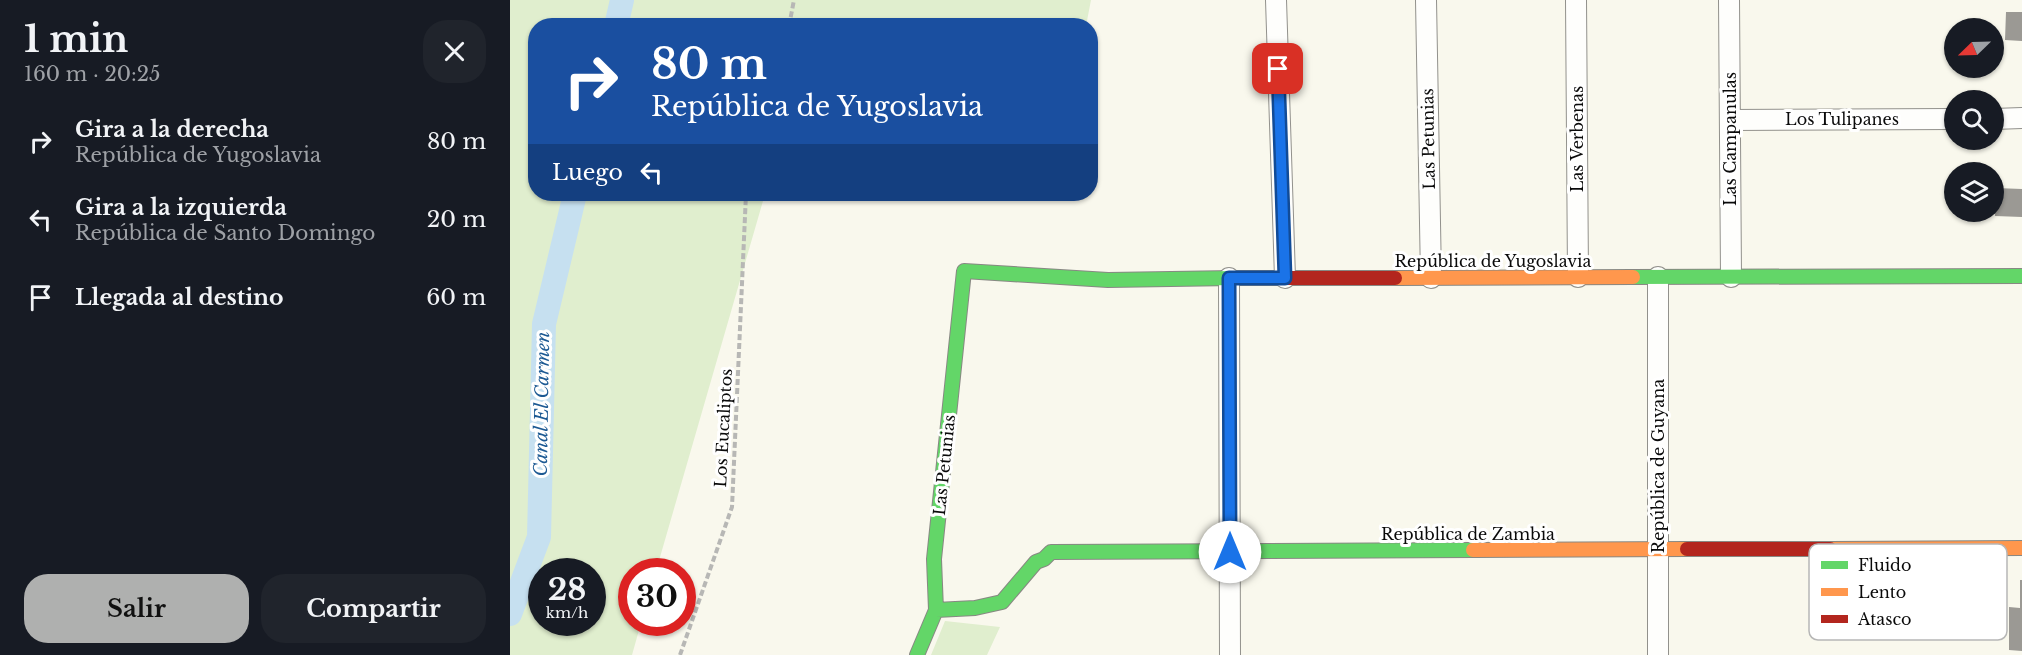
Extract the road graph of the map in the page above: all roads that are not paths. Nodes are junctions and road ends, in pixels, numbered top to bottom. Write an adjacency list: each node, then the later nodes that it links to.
1 (1276, 0): 15 (street)
2 (1426, 0): 16 (street, Las Petunias)
3 (1576, 0): 11 (street, Las Verbenas)
4 (1729, 0): 8 (street, Las Campanulas)
5 (2022, 118): 7 (street)
6 (1944, 119): 8 (street, Los Tulipanes)
7 (2004, 119)
8 (1730, 120): 13 (street, Las Campanulas)
9 (964, 271): 14 (street, República de Yugoslavia); 22 (street, Las Petunias)
10 (2022, 276): 13 (street, República de Yugoslavia)
11 (1578, 277): 12 (street, República de Yugoslavia); 16 (street, República de Yugoslavia)
12 (1658, 277): 13 (street, República de Yugoslavia); 20 (street, República de Guyana)
13 (1731, 277)
14 (1229, 278): 15 (street, República de Yugoslavia); 21 (street)
15 (1285, 278): 16 (street, República de Yugoslavia)
16 (1431, 278)
17 (2007, 548): 18 (street, República de Zambia)
18 (2022, 548)
19 (1809, 549): 20 (street, República de Zambia)
20 (1658, 550): 21 (street, República de Zambia); 25 (street, República de Guyana)
21 (1230, 552): 22 (street, República de Zambia); 24 (street)
22 (936, 610): 23 (street, Las Petunias)
23 (917, 655)
24 (1230, 655)
25 (1658, 655)

